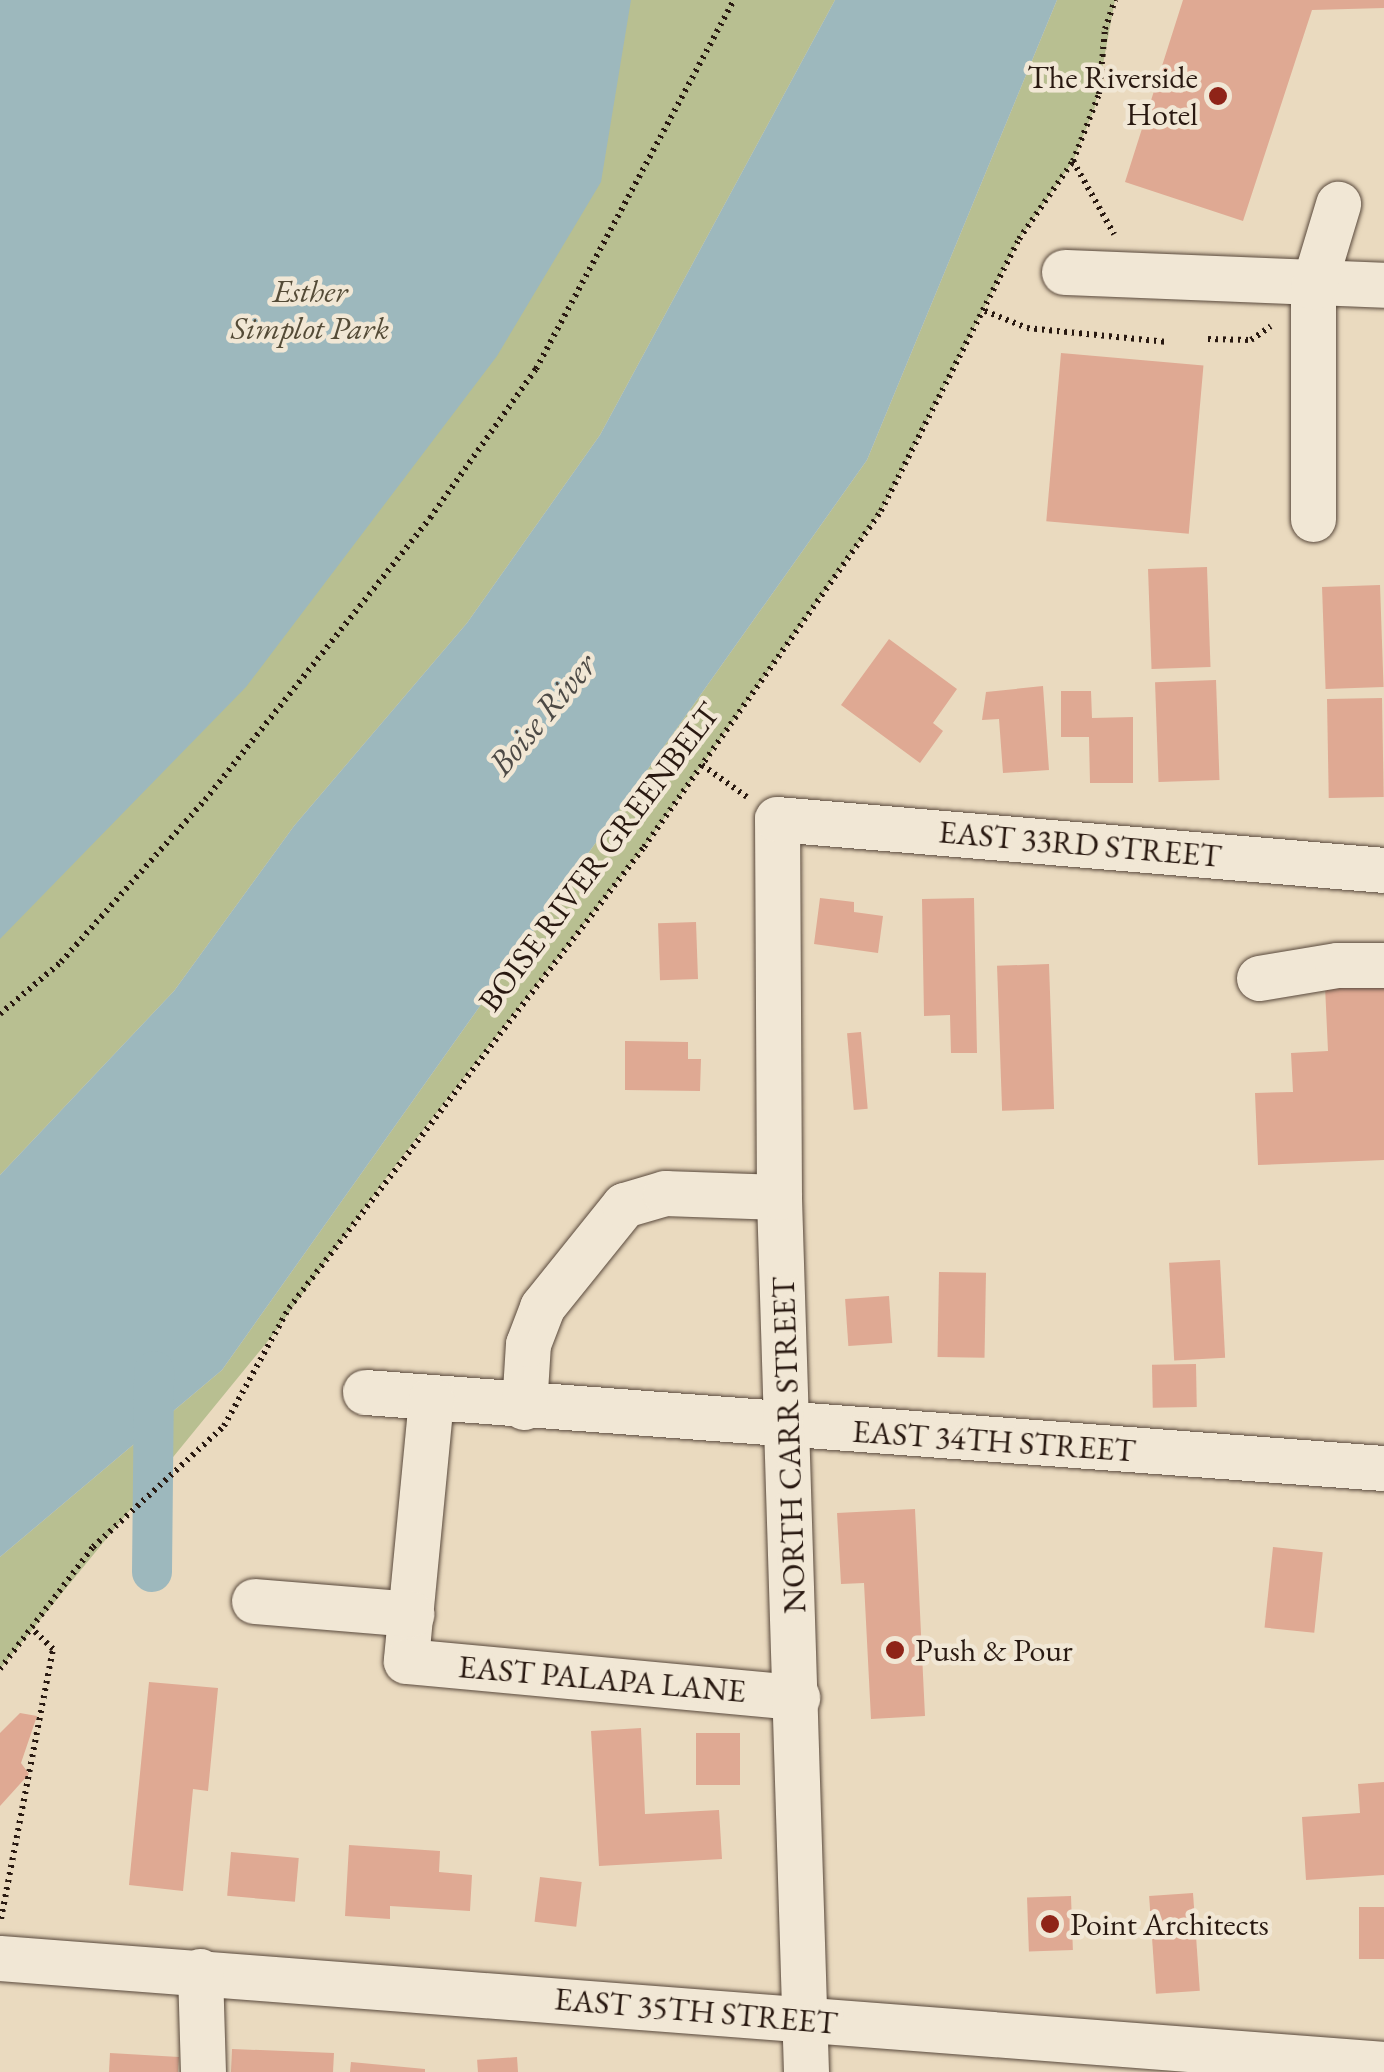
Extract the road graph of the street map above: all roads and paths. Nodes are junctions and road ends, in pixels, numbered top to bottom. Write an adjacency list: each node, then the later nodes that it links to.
1 (734, 0): 19 (path)
2 (1115, 0): 3 (path, BOISE RIVER GREENBELT)
3 (1073, 161): 6 (path); 9 (path, BOISE RIVER GREENBELT)
4 (1338, 204): 8 (street)
5 (1064, 272): 6 (street)
6 (1136, 276): 8 (street)
7 (1384, 285): 8 (street)
8 (1312, 287): 13 (street)
9 (985, 311): 12 (path); 14 (path, BOISE RIVER GREENBELT)
10 (1281, 321): 11 (path)
11 (1208, 339)
12 (1167, 342)
13 (1313, 519)
14 (702, 764): 15 (path); 28 (path, BOISE RIVER GREENBELT)
15 (777, 819): 16 (street, EAST 33RD STREET); 20 (street, NORTH CARR STREET)
16 (1384, 870)
17 (1384, 965): 18 (street)
18 (1259, 978)
19 (0, 1014)
20 (780, 1196): 23 (street); 24 (street, NORTH CARR STREET)
21 (365, 1392): 22 (street, EAST 34TH STREET)
22 (431, 1399): 23 (street, EAST 34TH STREET); 27 (street)
23 (524, 1407): 24 (street, EAST 34TH STREET)
24 (790, 1427): 25 (street, EAST 34TH STREET); 30 (street, NORTH CARR STREET)
25 (1384, 1468)
26 (254, 1601): 27 (street)
27 (411, 1614): 30 (street, EAST PALAPA LANE)
28 (32, 1630): 29 (path, BOISE RIVER GREENBELT); 31 (path)
29 (0, 1669)
30 (797, 1698): 33 (street, NORTH CARR STREET)
31 (3, 1945): 32 (street, EAST 35TH STREET)
32 (200, 1971): 33 (street, EAST 35TH STREET); 35 (street)
33 (804, 2020): 34 (street, EAST 35TH STREET); 36 (street, NORTH CARR STREET)
34 (1384, 2064)
35 (203, 2072)
36 (806, 2072)

